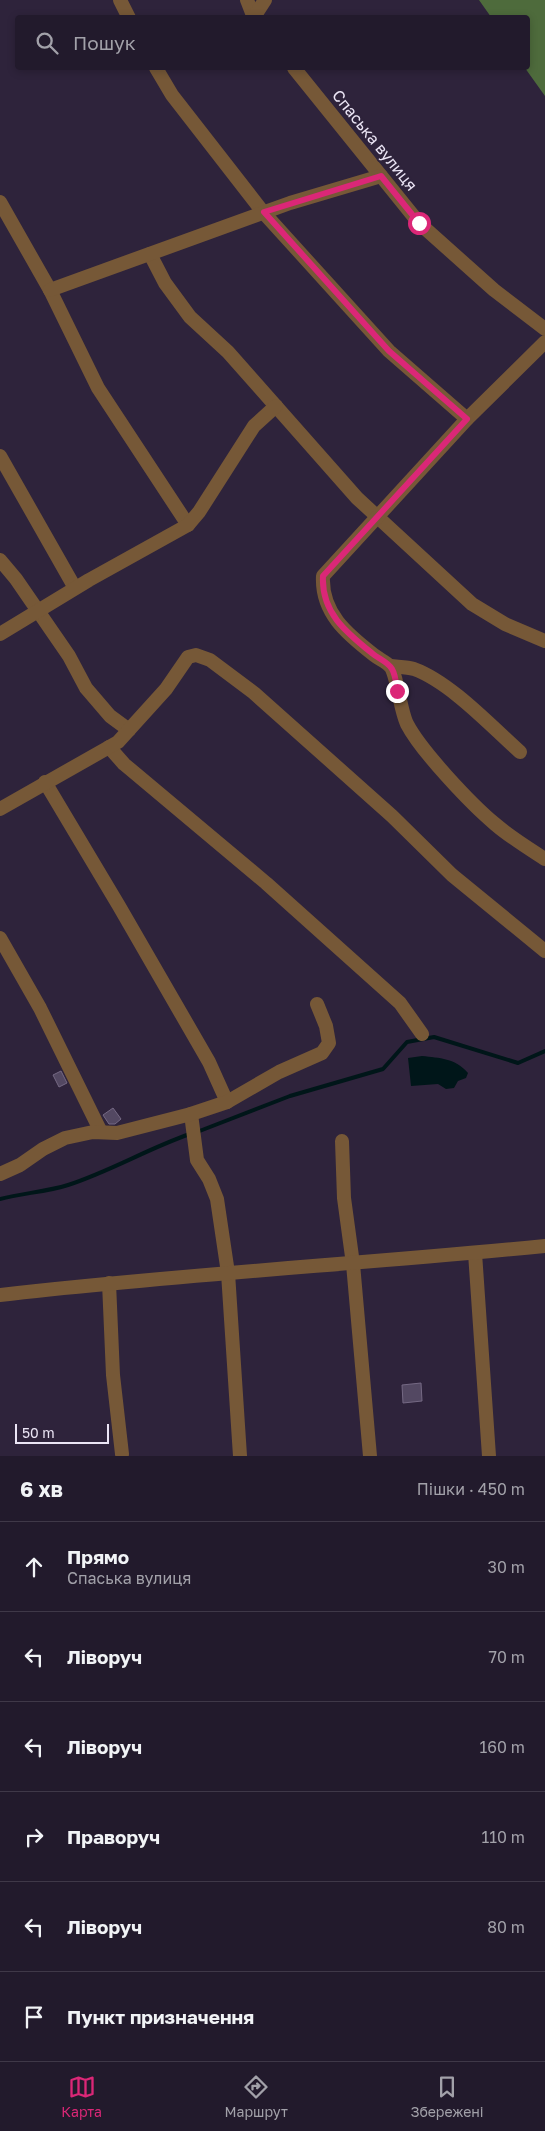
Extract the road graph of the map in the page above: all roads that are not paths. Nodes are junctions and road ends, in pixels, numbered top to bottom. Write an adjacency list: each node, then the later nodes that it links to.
1 (120, 0): 4 (street)
2 (247, 0): 5 (street)
3 (265, 0): 6 (street)
4 (128, 15)
5 (253, 15)
6 (255, 15)
7 (157, 70): 11 (street)
8 (296, 70): 9 (street, Спаська вулиця)
9 (381, 176): 11 (street); 14 (street, Спаська вулиця)
10 (0, 202): 13 (street)
11 (264, 212): 12 (street); 17 (street)
12 (150, 254): 13 (street); 16 (street)
13 (50, 290): 20 (street)
14 (545, 329)
15 (545, 342): 17 (street)
16 (276, 406): 19 (street); 20 (street)
17 (467, 419): 19 (street)
18 (0, 456): 22 (street)
19 (377, 518): 25 (street); 26 (street)
20 (188, 525): 22 (street)
21 (0, 560): 23 (street)
22 (76, 588): 23 (street)
23 (39, 611): 24 (street); 27 (street)
24 (0, 634)
25 (545, 641)
26 (390, 666): 29 (street); 32 (street)
27 (129, 730): 28 (street); 34 (street)
28 (108, 747): 30 (street); 36 (street)
29 (520, 752)
30 (45, 782): 31 (street); 37 (street)
31 (0, 809)
32 (545, 859)
33 (0, 938): 39 (street)
34 (545, 951)
35 (317, 1004): 37 (street)
36 (422, 1034)
37 (228, 1102): 38 (street)
38 (193, 1120): 39 (street); 45 (street)
39 (101, 1132): 41 (street)
40 (342, 1141): 44 (street)
41 (0, 1174)
42 (545, 1246): 43 (street)
43 (475, 1253): 44 (street); 51 (street)
44 (353, 1264): 45 (street); 50 (street)
45 (228, 1273): 46 (street); 49 (street)
46 (109, 1282): 47 (street); 48 (street)
47 (0, 1295)
48 (122, 1454)
49 (240, 1456)
50 (370, 1456)
51 (489, 1456)

